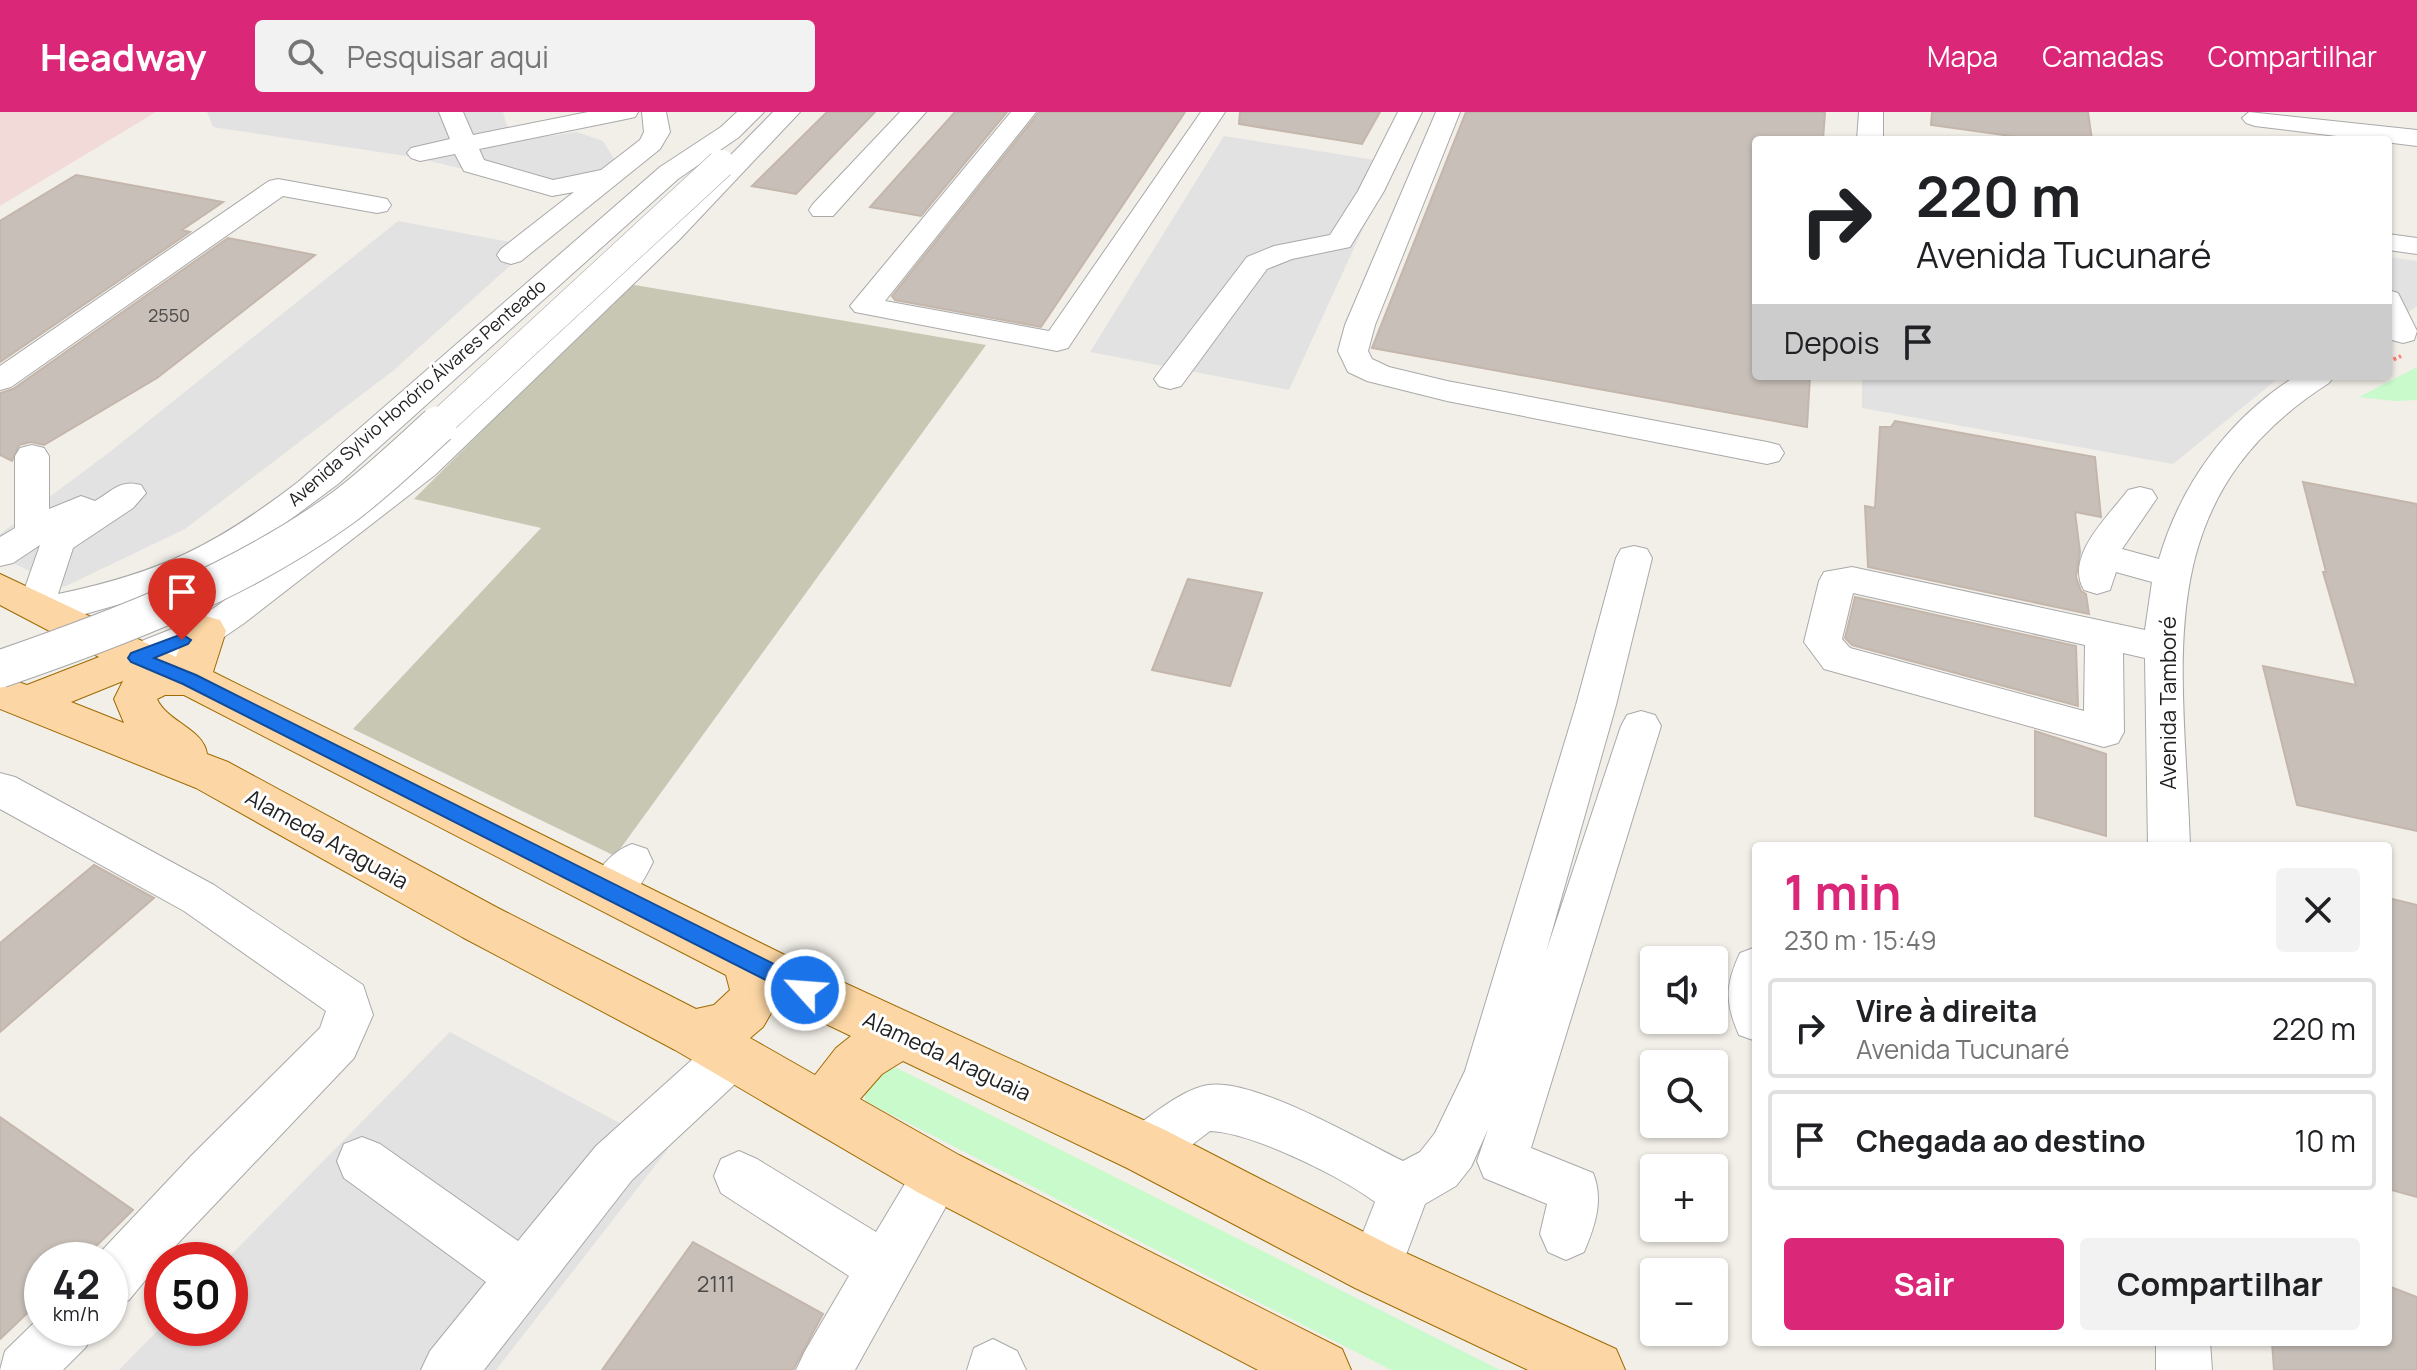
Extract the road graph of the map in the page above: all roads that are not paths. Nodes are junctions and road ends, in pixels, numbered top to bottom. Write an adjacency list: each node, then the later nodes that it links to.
1 (451, 112): 18 (street)
2 (626, 112): 18 (street)
3 (654, 112): 17 (street)
4 (788, 112): 12 (street, Avenida Sylvio Honório Álvares Penteado)
5 (914, 112): 24 (street)
6 (1024, 112): 7 (street)
7 (1213, 112)
8 (1410, 112): 30 (street)
9 (1448, 112): 33 (street)
10 (1871, 112): 15 (street)
11 (2257, 123): 14 (street)
12 (742, 124): 20 (street, Avenida Sylvio Honório Álvares Penteado); 20 (street); 36 (street, Avenida Sylvio Honório Álvares Penteado)
13 (2417, 125): 14 (street)
14 (2372, 131): 16 (street)
15 (1870, 136)
16 (2417, 138)
17 (651, 144): 21 (street); 22 (street)
18 (464, 145): 19 (street); 21 (street)
19 (420, 153)
20 (696, 166): 35 (street, Avenida Sylvio Honório Álvares Penteado); 47 (street); 50 (street, bridge)
21 (504, 173): 22 (street)
22 (556, 201): 27 (street)
23 (377, 205): 31 (street)
24 (823, 210)
25 (2392, 243): 26 (street)
26 (2417, 246)
27 (511, 255)
28 (2392, 316): 29 (street)
29 (2397, 337)
30 (1170, 379)
31 (0, 380)
32 (2311, 380): 41 (street, Avenida Tamboré)
33 (1767, 453)
34 (32, 456): 38 (street)
35 (326, 476): 36 (street); 43 (street, Avenida Sylvio Honório Álvares Penteado)
36 (388, 496): 44 (street, Avenida Sylvio Honório Álvares Penteado)
37 (2140, 498): 41 (street)
38 (32, 533): 39 (street); 43 (street)
39 (0, 554)
40 (1634, 558): 65 (street)
41 (2173, 575): 46 (street, Avenida Tamboré)
42 (0, 588): 43 (main road, Alameda Araguaia)
43 (41, 608): 48 (main road, Alameda Araguaia)
44 (205, 631): 48 (street, Avenida Sylvio Honório Álvares Penteado); 49 (main road)
45 (2104, 635): 46 (street); 51 (street); 51 (street)
46 (2163, 648): 52 (street, Avenida Tamboré)
47 (0, 650)
48 (137, 658): 49 (main road, Alameda Araguaia); 50 (main road)
49 (190, 679): 54 (main road); 57 (main road, Alameda Araguaia)
50 (7, 693): 54 (main road, Alameda Araguaia)
51 (2104, 707): 52 (street)
52 (2165, 723): 56 (street, Avenida Tamboré)
53 (1641, 726): 66 (street)
54 (212, 775): 59 (main road, Alameda Araguaia)
55 (0, 789): 67 (street)
56 (2169, 842)
57 (743, 958): 58 (main road, Alameda Araguaia); 59 (main road)
58 (901, 1035): 60 (main road); 61 (main road, Alameda Araguaia)
59 (712, 1044): 60 (main road, Alameda Araguaia); 70 (street)
60 (823, 1110): 63 (main road, Alameda Araguaia)
61 (1146, 1149): 65 (street); 69 (main road, Alameda Araguaia)
62 (362, 1161): 70 (street)
63 (939, 1174): 68 (street); 73 (main road, Alameda Araguaia)
64 (739, 1176): 68 (street)
65 (1400, 1191): 69 (street)
66 (1566, 1234)
67 (128, 1261)
68 (885, 1268): 76 (street)
69 (1375, 1268): 77 (main road, Alameda Araguaia)
70 (524, 1279): 75 (street)
71 (49, 1346): 74 (street)
72 (2183, 1346): 78 (street)
73 (1287, 1362)
74 (24, 1370)
75 (449, 1370)
76 (824, 1370)
77 (1595, 1370)
78 (2184, 1370)

